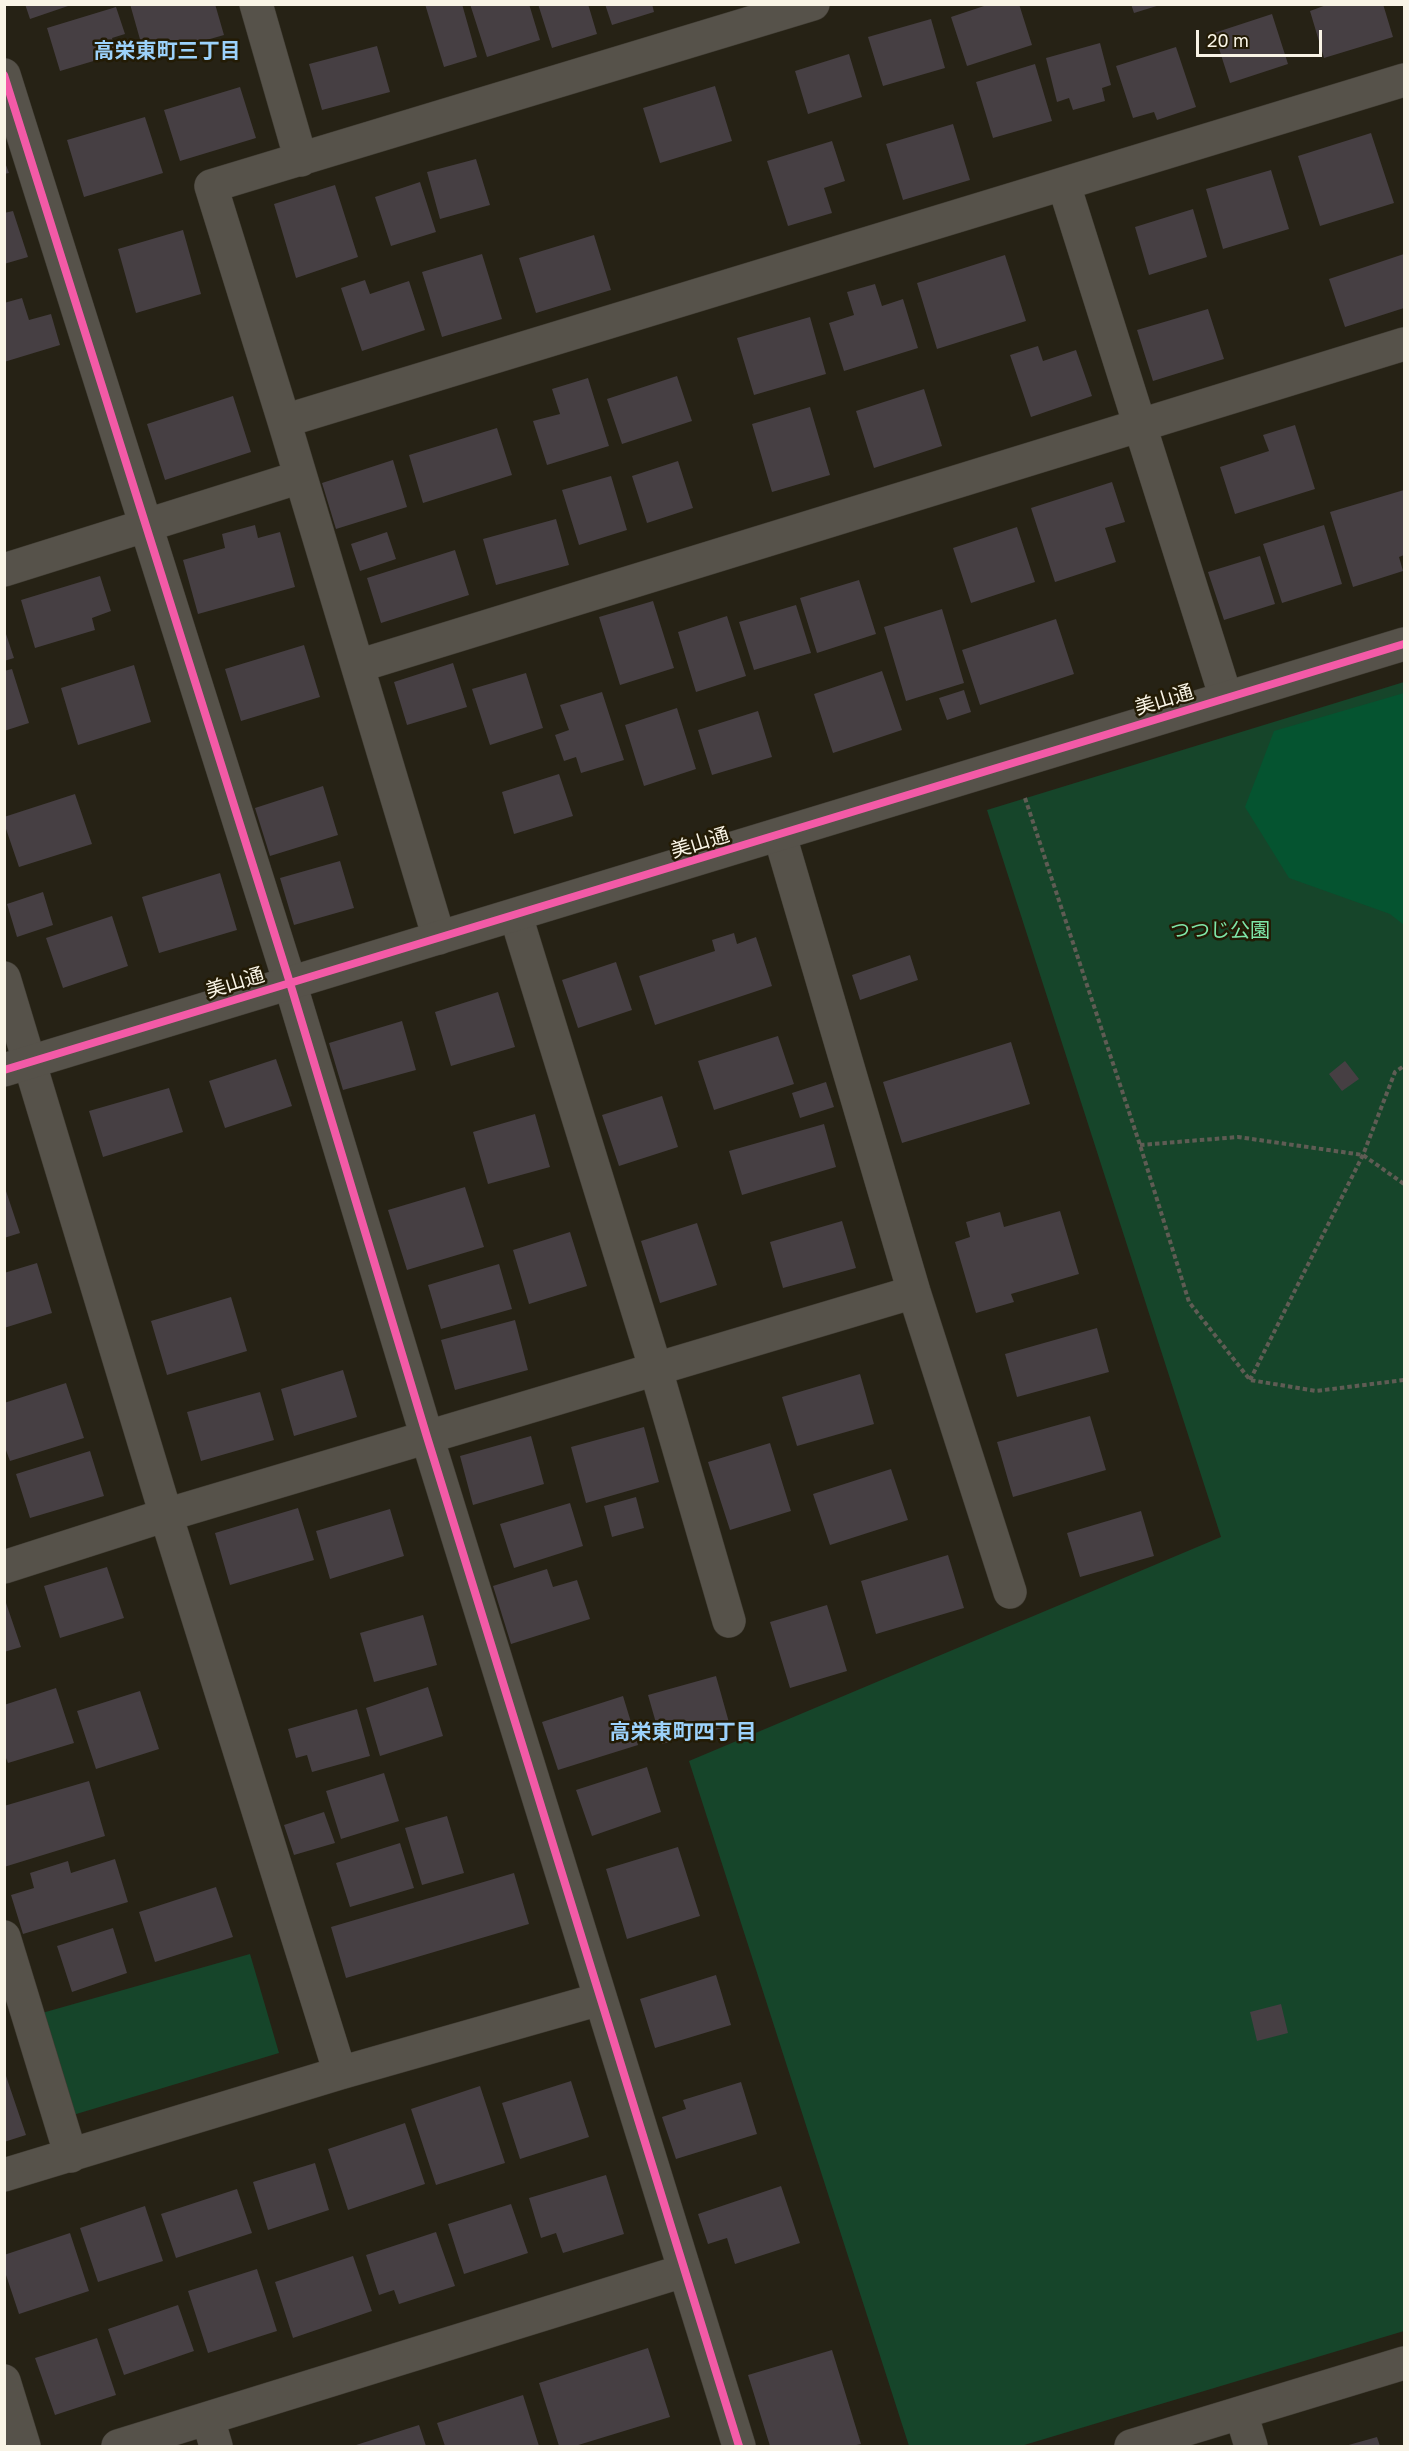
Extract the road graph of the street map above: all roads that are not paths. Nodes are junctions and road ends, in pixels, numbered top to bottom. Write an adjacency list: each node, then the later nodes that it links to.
1 (256, 4): 5 (street)
2 (813, 4): 5 (street)
3 (1404, 80): 6 (street)
4 (6, 88): 11 (street)
5 (301, 160): 8 (street)
6 (1064, 185): 8 (street); 9 (street)
7 (1404, 344): 9 (street)
8 (284, 421): 10 (street)
9 (1141, 426): 14 (street); 15 (street)
10 (300, 477): 11 (street); 14 (street)
11 (147, 526): 12 (street); 20 (street)
12 (4, 570)
13 (1404, 644): 15 (street, 美山通)
14 (358, 666): 18 (street)
15 (1226, 698): 16 (street, 美山通)
16 (780, 836): 17 (street, 美山通); 22 (street)
17 (516, 916): 18 (street, 美山通); 23 (street)
18 (439, 938): 20 (street, 美山通)
19 (4, 978): 21 (street)
20 (290, 984): 21 (street, 美山通); 24 (street)
21 (18, 1066): 25 (street)
22 (914, 1292): 23 (street); 27 (street)
23 (656, 1370): 24 (street); 28 (street)
24 (427, 1437): 25 (street); 30 (street)
25 (166, 1515): 26 (street); 31 (street)
26 (4, 1567)
27 (1010, 1592)
28 (729, 1621)
29 (4, 1937): 32 (street)
30 (600, 1999): 31 (street); 34 (street)
31 (340, 2073): 32 (street)
32 (71, 2156): 33 (street)
33 (4, 2175)
34 (683, 2271): 38 (street); 41 (street)
35 (1404, 2363): 37 (street)
36 (4, 2381): 39 (street)
37 (1241, 2413): 42 (street); 43 (street)
38 (212, 2433): 40 (street)
39 (24, 2446)
40 (118, 2446)
41 (739, 2446)
42 (1131, 2446)
43 (1251, 2446)

